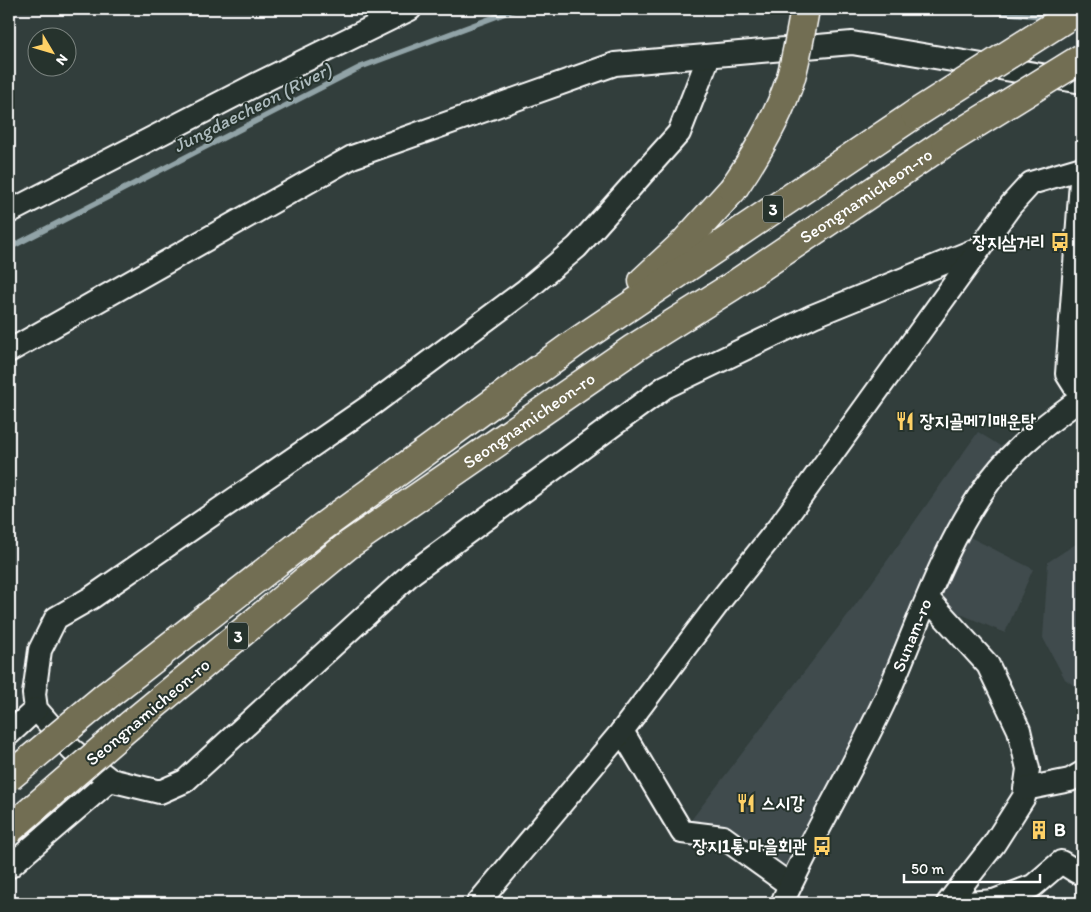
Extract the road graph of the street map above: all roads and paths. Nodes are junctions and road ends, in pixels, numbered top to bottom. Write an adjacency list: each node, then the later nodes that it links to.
1 (410, 9): 9 (street)
2 (805, 9): 12 (highway, bridge)
3 (1080, 9): 12 (highway, Seongnamicheon-ro / 3, bridge)
4 (709, 56): 6 (street); 13 (street); 16 (street)
5 (1082, 58): 23 (highway, Seongnamicheon-ro / 3, bridge)
6 (1082, 82)
7 (1082, 168): 8 (street); 10 (street)
8 (1081, 195): 11 (street)
9 (9, 212)
10 (978, 249): 17 (street); 21 (street)
11 (1075, 341): 14 (street)
12 (575, 343): 20 (highway, Seongnamicheon-ro / 3, bridge)
13 (9, 351)
14 (1082, 398): 15 (street, Sunam-ro)
15 (928, 599): 22 (street); 26 (street, Sunam-ro)
16 (36, 710): 18 (street); 21 (street)
17 (622, 731): 26 (street); 28 (street)
18 (9, 734)
19 (1082, 773): 22 (street)
20 (9, 778)
21 (110, 780): 24 (street)
22 (1025, 789): 29 (street)
23 (9, 830)
24 (9, 867)
25 (1082, 872): 27 (street)
26 (786, 894)
27 (996, 902): 30 (street)
28 (478, 903)
29 (948, 903)
30 (968, 903)

